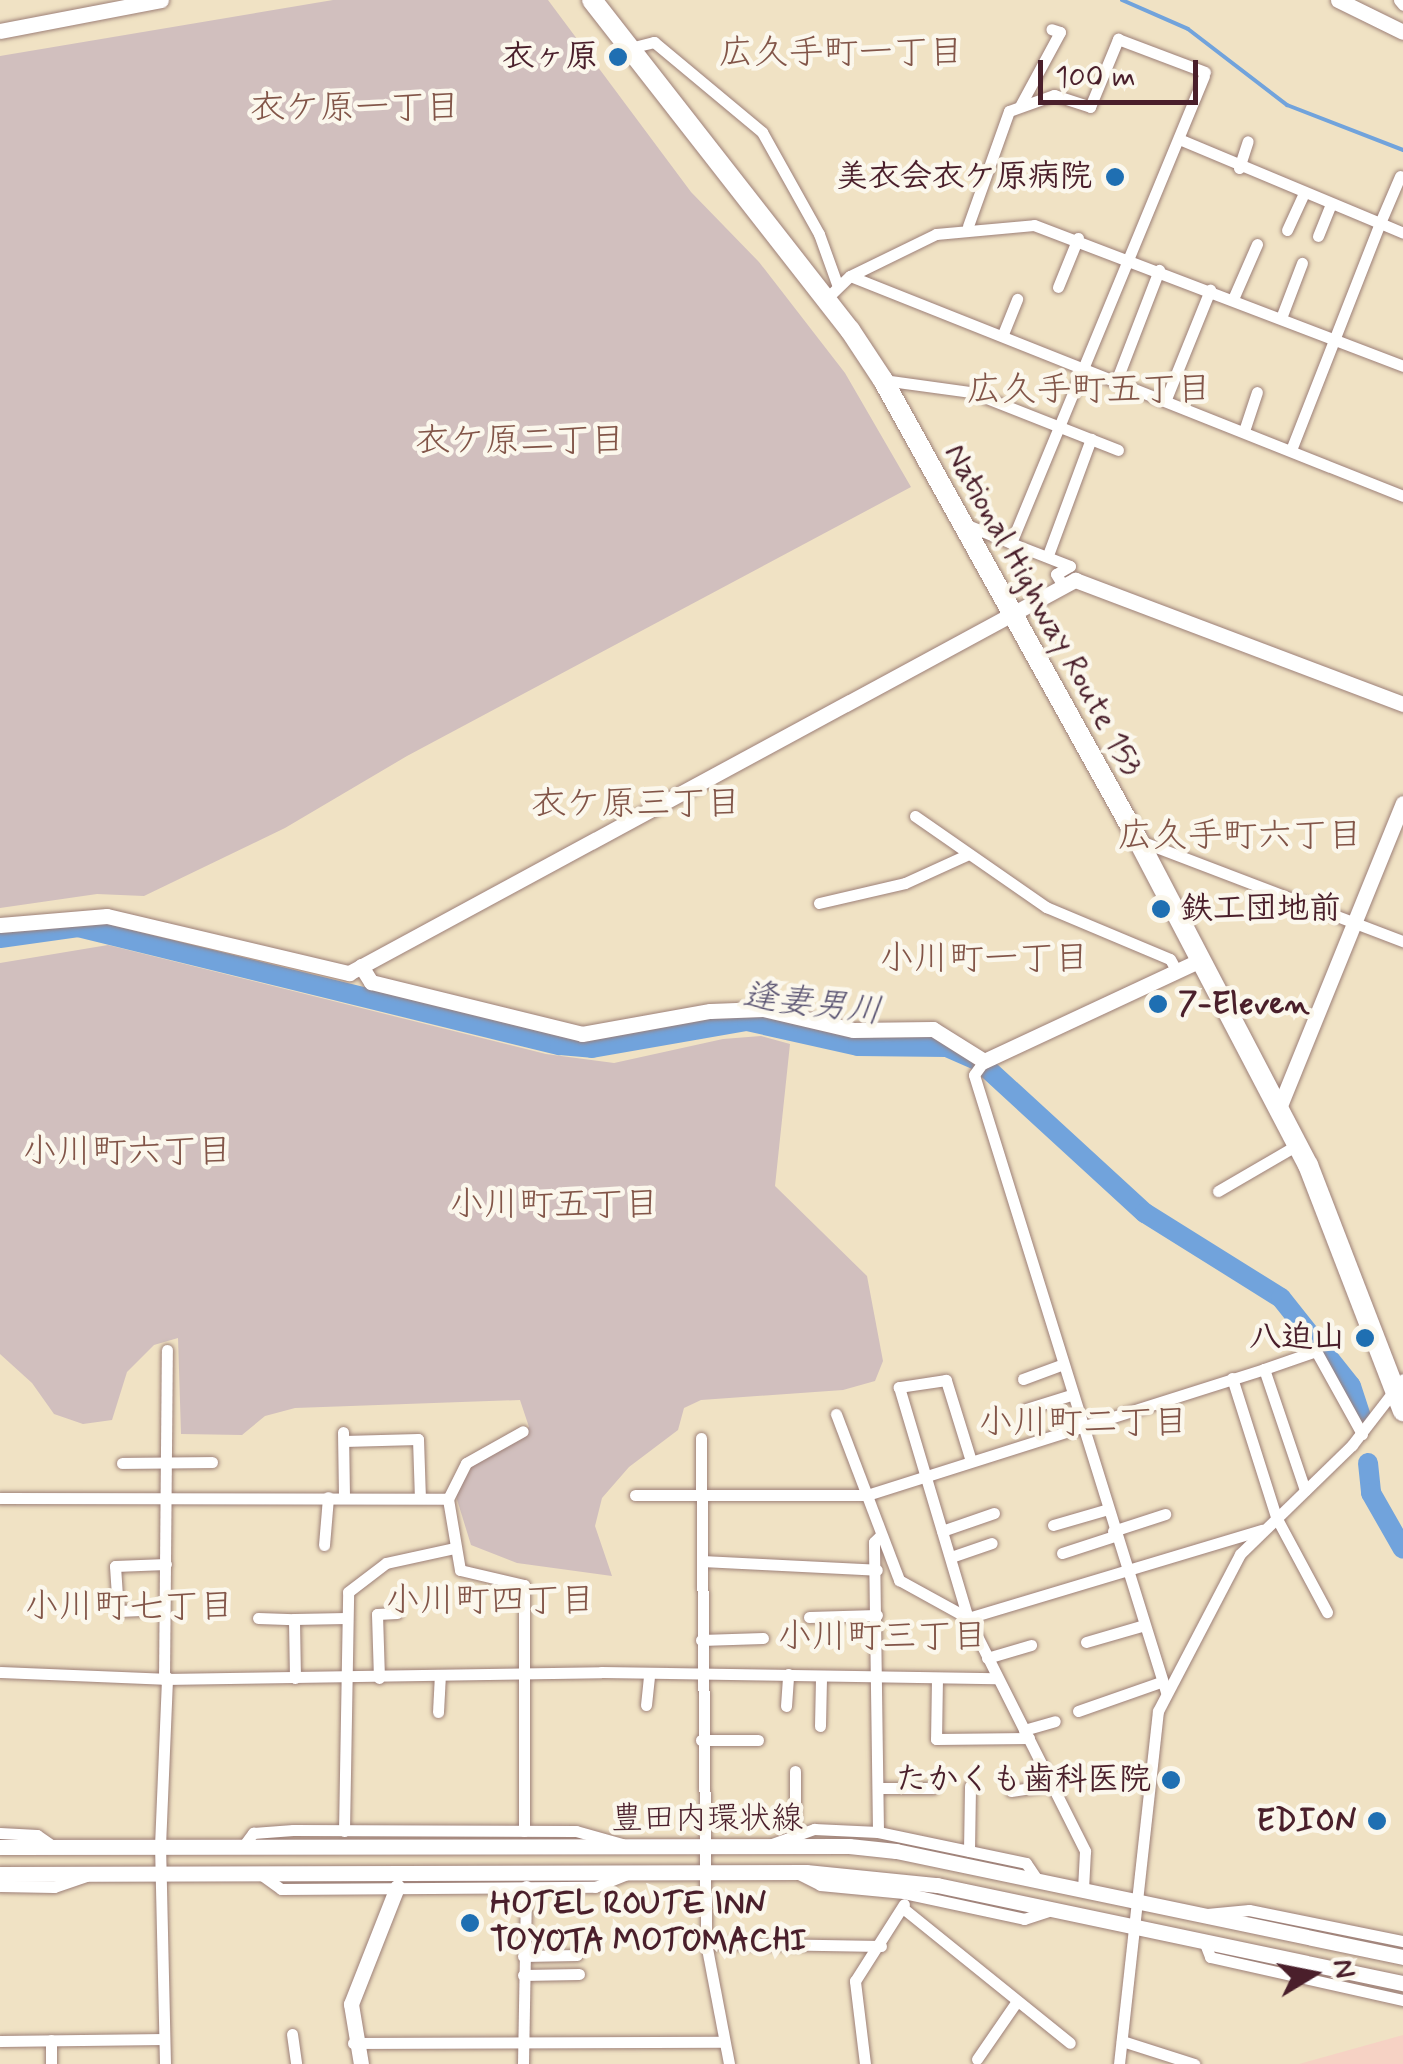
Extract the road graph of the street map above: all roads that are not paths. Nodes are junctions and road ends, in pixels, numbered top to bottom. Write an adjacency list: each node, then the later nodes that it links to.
1 (592, 0): 7 (highway, National Highway Route 153)
2 (1338, 0): 6 (street)
3 (152, 1): 5 (street)
4 (1052, 30): 8 (street)
5 (0, 31)
6 (1403, 32)
7 (630, 48): 28 (highway, National Highway Route 153); 28 (street)
8 (1020, 106): 9 (street); 16 (street)
9 (1178, 139): 11 (street); 22 (street)
10 (1248, 142): 11 (street)
11 (1240, 168): 13 (street)
12 (1400, 176): 15 (street)
13 (1304, 193): 14 (street); 17 (street)
14 (1331, 204): 15 (street); 19 (street)
15 (1380, 223): 18 (street); 33 (street)
16 (968, 226): 20 (street); 25 (street)
17 (1287, 230)
18 (1403, 233)
19 (1318, 236)
20 (1078, 238): 22 (street); 26 (street)
21 (1256, 244): 30 (street)
22 (1126, 256): 24 (street); 34 (street)
23 (1302, 263): 31 (street)
24 (1159, 270): 27 (street); 36 (street)
25 (850, 276): 28 (street); 32 (street)
26 (1058, 287)
27 (1210, 290): 30 (street); 39 (street)
28 (832, 292): 37 (highway, National Highway Route 153)
29 (1018, 298): 32 (street)
30 (1233, 300): 31 (street)
31 (1281, 318): 33 (street)
32 (1004, 334): 34 (street)
33 (1336, 341): 35 (street); 44 (street)
34 (1082, 364): 36 (street); 40 (street)
35 (1403, 366)
36 (1117, 379): 39 (street)
37 (882, 380): 40 (street); 46 (highway, National Highway Route 153)
38 (1258, 392): 41 (street)
39 (1166, 398): 41 (street)
40 (1057, 425): 42 (street); 47 (street)
41 (1244, 431): 44 (street)
42 (1090, 438): 43 (street); 48 (street)
43 (1118, 450)
44 (1291, 450): 45 (street)
45 (1403, 496)
46 (958, 522): 47 (street); 50 (highway, National Highway Route 153)
47 (1012, 543): 48 (street)
48 (1048, 555): 49 (street)
49 (1062, 584): 50 (street); 51 (street)
50 (1008, 612): 54 (highway, National Highway Route 153); 61 (street)
51 (1403, 704)
52 (1403, 803): 57 (street)
53 (915, 816): 55 (street)
54 (1138, 840): 57 (street); 60 (highway, National Highway Route 153)
55 (969, 854): 56 (street); 62 (street)
56 (819, 903)
57 (1357, 923): 59 (street); 64 (street)
58 (0, 925): 61 (street)
59 (1403, 941)
60 (1198, 961): 62 (street); 64 (highway, National Highway Route 153)
61 (361, 966): 63 (street)
62 (1176, 970): 63 (street)
63 (984, 1060): 68 (street)
64 (1278, 1108): 65 (highway, National Highway Route 153)
65 (1297, 1145): 66 (street); 72 (highway, National Highway Route 153)
66 (1218, 1191)
67 (167, 1350): 83 (street)
68 (1062, 1365): 70 (street); 73 (street)
69 (1264, 1369): 71 (street); 78 (street); 85 (street)
70 (1023, 1378)
71 (1232, 1378): 76 (street); 98 (street)
72 (1401, 1394): 78 (street)
73 (1070, 1395): 74 (street); 76 (street)
74 (1026, 1410)
75 (836, 1414): 88 (street)
76 (1080, 1428): 80 (street); 95 (street)
77 (522, 1431): 94 (street)
78 (1362, 1434): 85 (street)
79 (702, 1438): 90 (street)
80 (971, 1461): 84 (street); 84 (street)
81 (212, 1462): 83 (street)
82 (122, 1463): 83 (street)
83 (168, 1464): 86 (street)
84 (924, 1475): 88 (street); 100 (street)
85 (1304, 1490): 98 (street)
86 (167, 1494): 91 (street); 92 (street); 110 (street)
87 (634, 1495): 90 (street)
88 (867, 1495): 90 (street); 103 (street)
89 (344, 1496): 91 (street); 93 (street); 93 (street)
90 (702, 1496): 109 (street)
91 (328, 1497): 105 (street)
92 (0, 1498)
93 (420, 1498): 94 (street)
94 (448, 1499): 106 (street)
95 (1106, 1510): 99 (street); 102 (street)
96 (994, 1514): 100 (street)
97 (1165, 1514): 102 (street)
98 (1276, 1517): 101 (street); 114 (street)
99 (1053, 1526)
100 (942, 1530): 108 (street)
101 (1262, 1530): 111 (street); 142 (street)
102 (1114, 1534): 107 (street); 111 (street)
103 (880, 1536): 112 (street); 120 (street)
104 (992, 1544): 108 (street)
105 (324, 1545)
106 (455, 1548): 119 (street); 137 (street)
107 (1062, 1554)
108 (951, 1557): 120 (street)
109 (702, 1562): 112 (street); 124 (street)
110 (166, 1564): 113 (street); 113 (street)
111 (1124, 1568): 120 (street); 122 (street)
112 (876, 1570): 116 (street)
113 (164, 1609): 133 (street)
114 (1327, 1612)
115 (396, 1613): 135 (street)
116 (877, 1614): 117 (street); 132 (street)
117 (809, 1617)
118 (258, 1618): 121 (street)
119 (346, 1618): 121 (street); 141 (street)
120 (968, 1618): 127 (street)
121 (294, 1619): 134 (street)
122 (1141, 1626): 125 (street); 142 (street)
123 (763, 1638): 124 (street)
124 (701, 1640): 130 (street)
125 (1086, 1642)
126 (1031, 1645): 127 (street)
127 (987, 1658): 140 (street)
128 (0, 1672): 133 (street)
129 (788, 1674): 130 (street); 138 (street); 144 (street)
130 (700, 1675): 131 (street); 150 (street)
131 (649, 1676): 137 (street); 143 (street)
132 (878, 1677): 138 (street); 139 (street); 155 (street)
133 (166, 1678): 134 (street); 165 (street)
134 (294, 1678): 141 (street)
135 (379, 1678): 136 (street); 141 (street)
136 (440, 1678): 137 (street); 145 (street)
137 (522, 1678): 161 (street)
138 (821, 1678): 148 (street)
139 (937, 1678): 140 (street); 149 (street)
140 (996, 1678): 149 (street)
141 (346, 1679): 158 (street)
142 (1162, 1688): 146 (street); 190 (street)
143 (646, 1705)
144 (786, 1706)
145 (438, 1712)
146 (1078, 1712)
147 (1055, 1721): 149 (street)
148 (820, 1726)
149 (1026, 1734): 153 (street)
150 (701, 1740): 151 (street); 172 (street)
151 (758, 1740)
152 (795, 1771): 164 (street)
153 (1052, 1784): 157 (street); 188 (street)
154 (970, 1786): 174 (street)
155 (878, 1788): 156 (street); 163 (street)
156 (933, 1788)
157 (1010, 1791)
158 (344, 1831): 159 (street); 173 (street)
159 (385, 1831): 160 (street); 170 (street)
160 (454, 1831): 161 (street); 171 (street)
161 (524, 1831): 166 (street)
162 (0, 1832): 169 (street)
163 (878, 1832): 164 (street); 174 (street)
164 (796, 1834): 167 (street)
165 (160, 1846): 169 (street, 豊田内環状線); 173 (street, 豊田内環状線); 182 (street)
166 (626, 1846): 171 (street, 豊田内環状線); 172 (street, 豊田内環状線)
167 (768, 1846): 172 (street, 豊田内環状線); 183 (street, 豊田内環状線)
168 (0, 1847): 169 (street, 豊田内環状線)
169 (54, 1847)
170 (410, 1847): 171 (street, 豊田内環状線); 173 (street, 豊田内環状線)
171 (432, 1847)
172 (703, 1847): 176 (street)
173 (242, 1848)
174 (969, 1851): 183 (street)
175 (467, 1872): 178 (street, 豊田内環状線); 179 (street, 豊田内環状線); 187 (street)
176 (705, 1872): 177 (street, 豊田内環状線); 179 (street, 豊田内環状線); 197 (street)
177 (793, 1872): 189 (street); 192 (street, 豊田内環状線)
178 (258, 1873): 182 (street, 豊田内環状線); 186 (street)
179 (629, 1873): 185 (street)
180 (0, 1874): 181 (street, 豊田内環状線)
181 (90, 1874): 182 (street, 豊田内環状線); 184 (street)
182 (162, 1875): 210 (street)
183 (1038, 1881): 188 (street, 豊田内環状線)
184 (0, 1886)
185 (526, 1886): 187 (street); 200 (street)
186 (398, 1887): 187 (street); 214 (street)
187 (444, 1887)
188 (1083, 1890): 190 (street, 豊田内環状線)
189 (904, 1893): 191 (street); 192 (street)
190 (1137, 1900): 193 (street, 豊田内環状線); 194 (street)
191 (904, 1909): 198 (street); 206 (street)
192 (1052, 1910): 194 (street, 豊田内環状線)
193 (1202, 1915): 195 (street); 201 (street, 豊田内環状線)
194 (1132, 1927): 196 (street, 豊田内環状線); 213 (street)
195 (1403, 1941)
196 (1204, 1942): 204 (street, 豊田内環状線); 205 (street)
197 (706, 1943): 198 (street); 212 (street)
198 (881, 1946): 223 (street)
199 (577, 1955): 200 (street)
200 (524, 1956): 203 (street)
201 (1403, 1957)
202 (579, 1974): 203 (street)
203 (523, 1975): 208 (street)
204 (1403, 1983)
205 (1403, 2000)
206 (1015, 2004): 215 (street); 216 (street)
207 (292, 2034): 219 (street)
208 (522, 2039): 212 (street); 214 (street); 221 (street)
209 (51, 2040): 210 (street); 211 (street); 217 (street)
210 (164, 2040): 218 (street)
211 (0, 2041)
212 (722, 2042): 222 (street)
213 (1122, 2042): 224 (street); 225 (street)
214 (353, 2043): 220 (street)
215 (1070, 2043)
216 (976, 2059)
217 (51, 2064)
218 (165, 2064)
219 (296, 2064)
220 (361, 2064)
221 (522, 2064)
222 (729, 2064)
223 (865, 2064)
224 (1118, 2064)
225 (1194, 2064)

